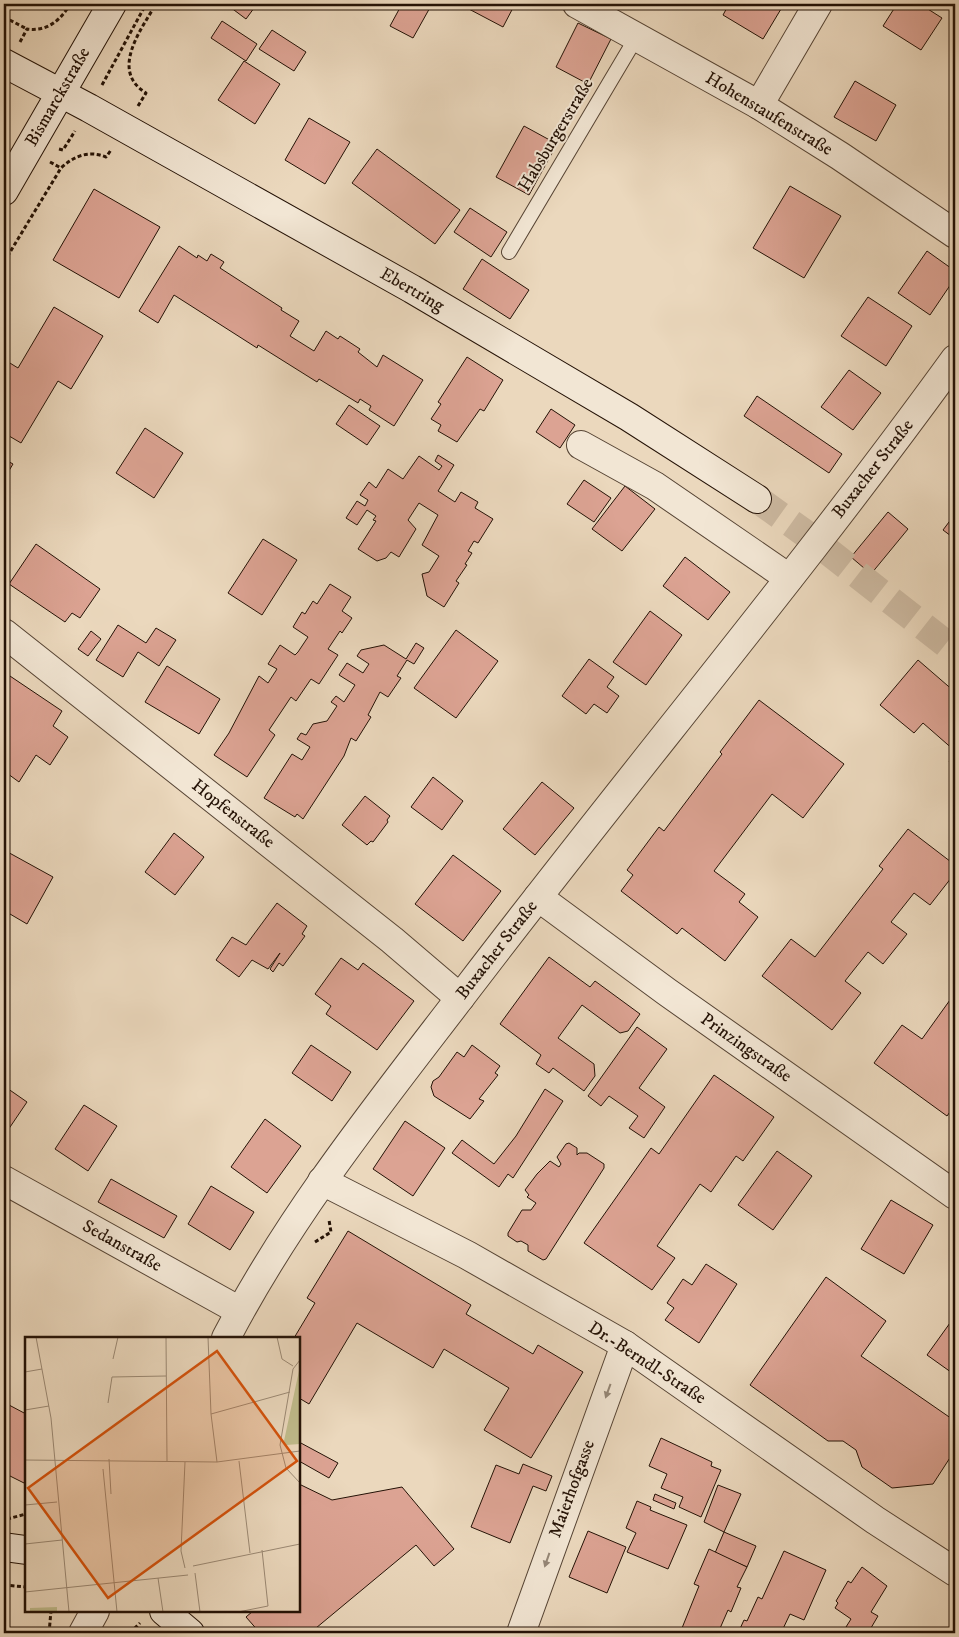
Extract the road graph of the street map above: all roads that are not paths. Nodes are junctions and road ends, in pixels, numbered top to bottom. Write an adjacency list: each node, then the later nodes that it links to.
1 (112, 4): 6 (street, Bismarckstraße)
2 (577, 4): 4 (street, Hohenstaufenstraße)
3 (818, 4): 7 (street)
4 (636, 38): 7 (street, Hohenstaufenstraße); 10 (lane, Habsburgerstraße)
5 (5, 64): 6 (street, Ebertring)
6 (60, 92): 8 (street, Bismarckstraße); 13 (street, Ebertring)
7 (759, 104): 9 (street, Hohenstaufenstraße)
8 (4, 191)
9 (955, 234)
10 (509, 252)
11 (955, 359): 14 (street, Buxacher Straße)
12 (581, 445): 14 (street)
13 (757, 498)
14 (789, 578): 16 (street, Buxacher Straße)
15 (4, 633): 17 (street, Hopfenstraße)
16 (538, 897): 17 (street, Buxacher Straße); 20 (street, Prinzingstraße)
17 (460, 998): 19 (street, Buxacher Straße)
18 (4, 1180): 21 (street, Sedanstraße)
19 (322, 1181): 21 (street, Buxacher Straße); 23 (street, Dr.-Berndl-Straße)
20 (955, 1195)
21 (240, 1311): 22 (street, Buxacher Straße)
22 (227, 1337)
23 (625, 1345): 26 (street, Dr.-Berndl-Straße); 31 (street, Maierhofgasse, one-way to 31)
24 (4, 1547): 25 (street)
25 (25, 1550)
26 (955, 1572)
27 (94, 1612): 29 (street)
28 (165, 1612): 30 (street)
29 (83, 1633)
30 (190, 1633)
31 (521, 1633)

